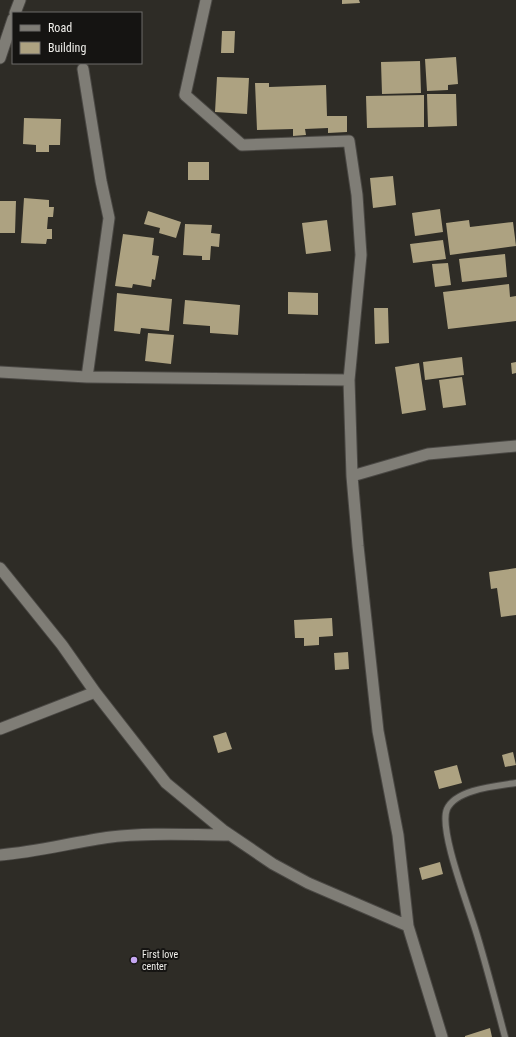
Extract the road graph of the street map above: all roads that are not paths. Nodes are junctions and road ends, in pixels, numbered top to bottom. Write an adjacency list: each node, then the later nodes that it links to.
1 (20, 0): 3 (street)
2 (206, 0): 9 (street)
3 (15, 12)
4 (12, 22): 5 (street)
5 (0, 58)
6 (83, 69): 8 (street)
7 (0, 372): 8 (street)
8 (87, 377): 9 (street)
9 (349, 380): 11 (street)
10 (516, 446): 11 (street)
11 (352, 476): 18 (street)
12 (0, 568): 13 (street)
13 (95, 692): 14 (street); 16 (street)
14 (0, 729)
15 (516, 783): 20 (lane)
16 (230, 835): 17 (street); 18 (street)
17 (0, 855)
18 (408, 926): 19 (street)
19 (442, 1037)
20 (506, 1037)

